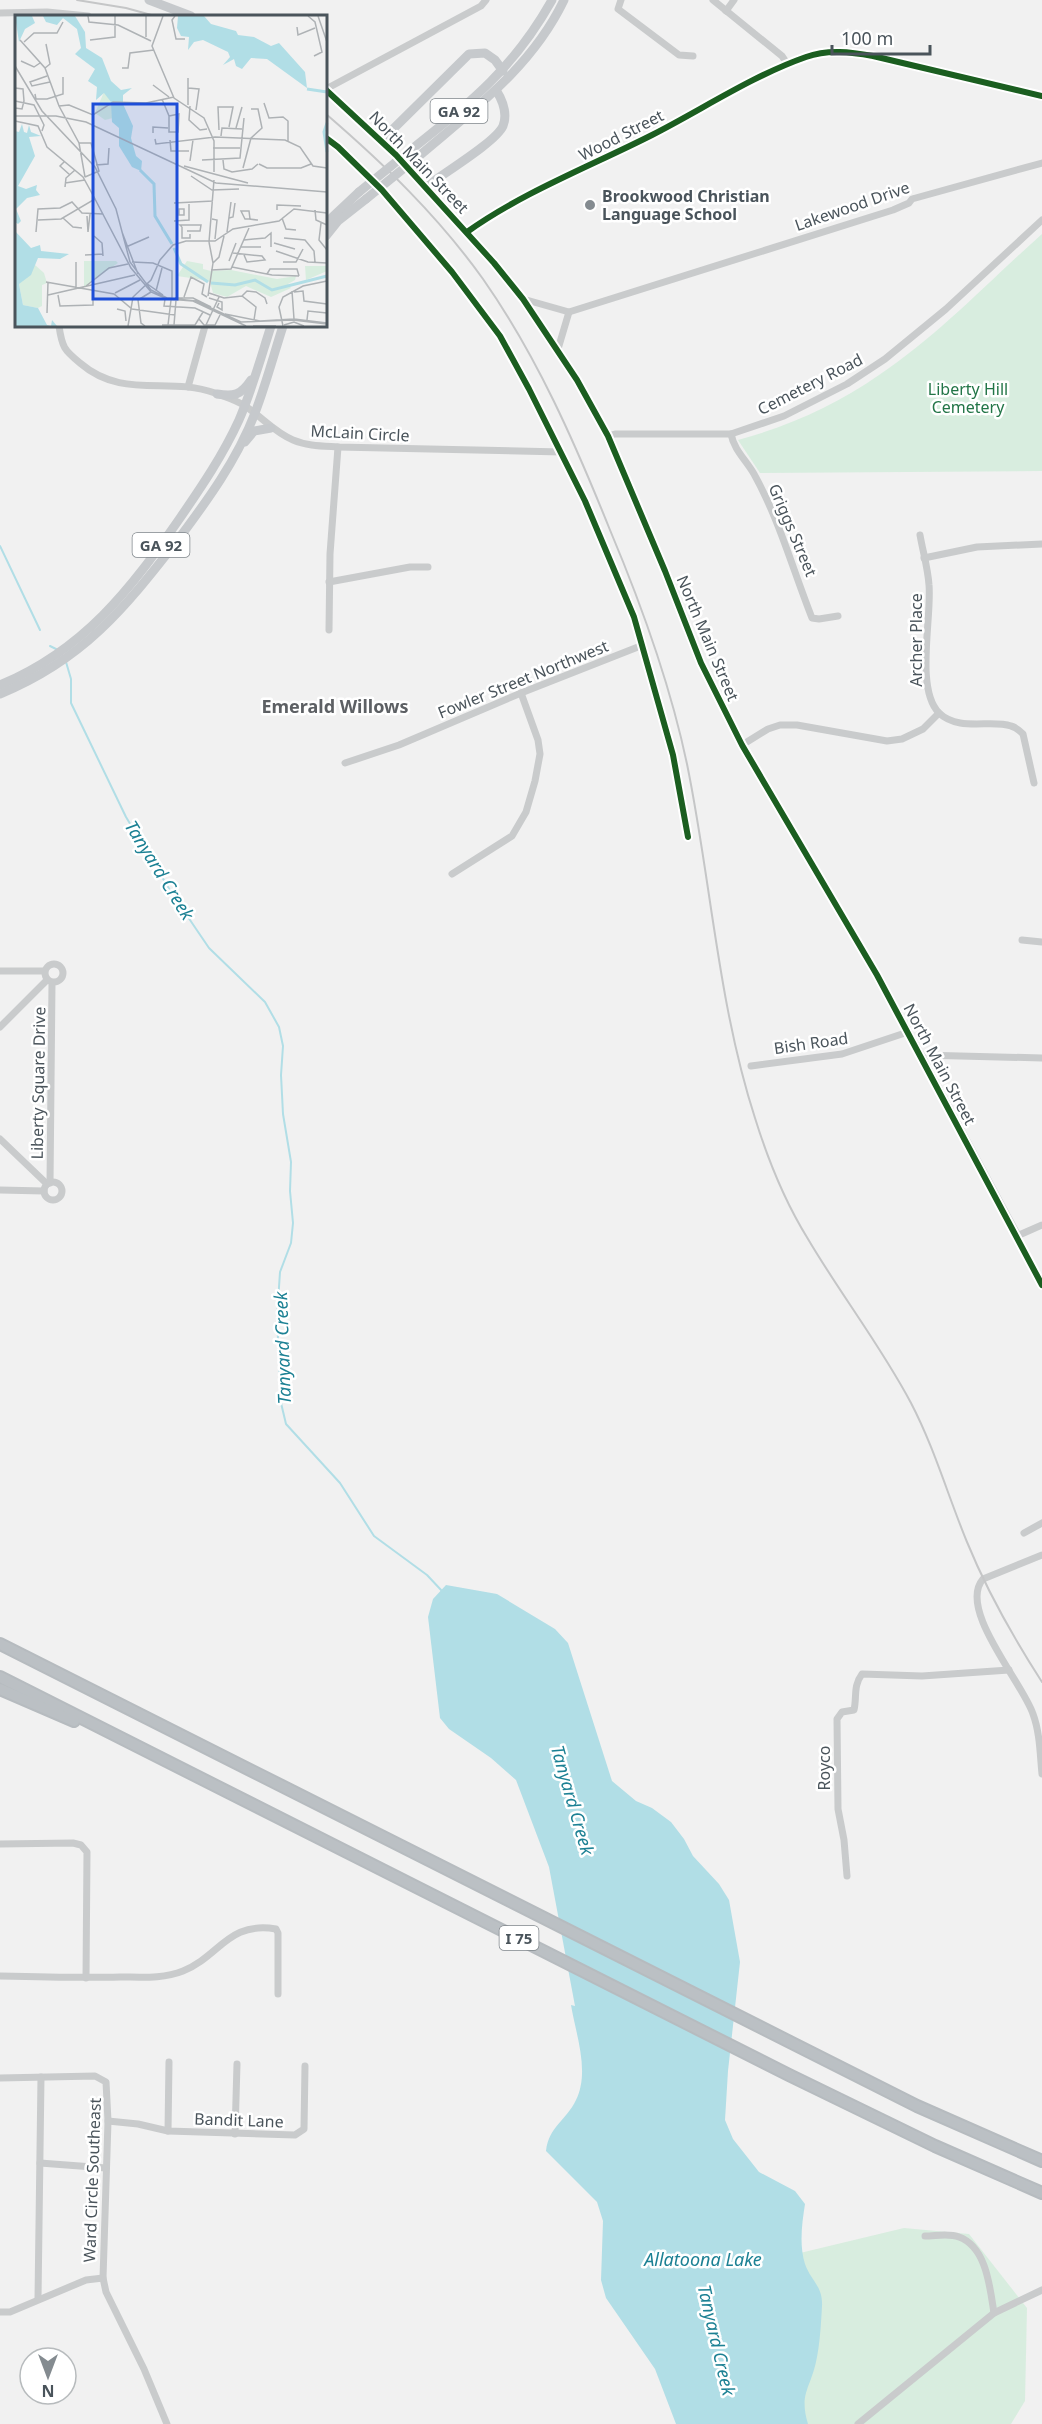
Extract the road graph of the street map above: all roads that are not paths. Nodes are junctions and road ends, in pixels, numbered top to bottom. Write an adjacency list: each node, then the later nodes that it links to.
1 (150, 0): 11 (main road)
2 (486, 0): 15 (street)
3 (552, 0): 14 (main road, GA 92)
4 (564, 0): 17 (main road, GA 92)
5 (621, 0): 12 (street)
6 (713, 0): 8 (street)
7 (734, 0): 8 (street)
8 (726, 11): 13 (street)
9 (0, 13): 10 (street)
10 (69, 15)
11 (188, 15)
12 (693, 56)
13 (788, 64): 18 (street, Wood Street); 27 (street, Wood Street)
14 (503, 71): 20 (main road); 21 (main road, GA 92)
15 (327, 88)
16 (327, 90): 20 (main road, North Main Street)
17 (496, 90): 21 (main road, GA 92); 23 (main road)
18 (1042, 96)
19 (327, 139): 45 (street)
20 (381, 141): 23 (main road, North Main Street)
21 (415, 152): 24 (main road, GA 92, bridge)
22 (1042, 163): 30 (street, Lakewood Drive)
23 (426, 187): 27 (main road, North Main Street)
24 (363, 195): 26 (main road, GA 92); 28 (main road, GA 92)
25 (1042, 220): 42 (street, Cemetery Road)
26 (327, 222)
27 (467, 232): 29 (main road, North Main Street)
28 (327, 235)
29 (523, 299): 30 (street); 35 (main road, North Main Street)
30 (569, 312): 35 (street)
31 (60, 327): 37 (street, McLain Circle)
32 (205, 327): 37 (street)
33 (271, 327): 36 (main road, GA 92)
34 (283, 327): 40 (main road)
35 (558, 349): 43 (main road, North Main Street)
36 (257, 370): 38 (main road); 39 (main road, GA 92)
37 (188, 387): 38 (street, McLain Circle)
38 (218, 394): 39 (street, McLain Circle)
39 (244, 406): 40 (street, McLain Circle); 54 (main road, GA 92)
40 (255, 414): 41 (street, McLain Circle); 46 (main road)
41 (271, 428): 44 (street, McLain Circle); 46 (main road)
42 (731, 434): 43 (street, Cemetery Road); 52 (street, Griggs Street)
43 (608, 436): 61 (main road, North Main Street)
44 (338, 447): 45 (street, McLain Circle); 51 (street)
45 (562, 452): 55 (street)
46 (236, 453): 54 (main road)
47 (920, 535): 49 (street, Archer Place)
48 (1042, 544): 49 (street)
49 (924, 558): 60 (street, Archer Place)
50 (428, 567): 51 (street)
51 (329, 582): 53 (street)
52 (837, 615)
53 (328, 630)
54 (92, 633): 56 (main road, GA 92)
55 (643, 645): 58 (street, Fowler Street Northwest); 64 (street)
56 (28, 677): 57 (main road, GA 92); 59 (main road)
57 (0, 685)
58 (521, 693): 62 (street, Fowler Street Northwest); 65 (street)
59 (0, 694)
60 (939, 713): 61 (street); 63 (street)
61 (742, 745): 72 (main road, North Main Street)
62 (345, 763)
63 (1034, 783)
64 (688, 837)
65 (452, 874)
66 (1022, 940): 67 (street)
67 (1042, 942)
68 (0, 971): 69 (street, Liberty Square Drive)
69 (44, 971): 70 (street, Liberty Square Drive); 70 (street, Liberty Square Drive)
70 (50, 981): 71 (street); 77 (street, Liberty Square Drive)
71 (0, 1027)
72 (908, 1032): 73 (main road, North Main Street); 75 (street, Bish Road)
73 (921, 1055): 74 (street); 80 (main road, North Main Street)
74 (1042, 1058)
75 (751, 1066)
76 (0, 1139): 77 (street)
77 (47, 1186): 78 (street)
78 (0, 1190)
79 (1042, 1225): 80 (street)
80 (1017, 1236): 81 (street)
81 (1042, 1286)
82 (1042, 1523): 83 (street)
83 (1024, 1533)
84 (1042, 1555): 86 (street)
85 (1, 1644): 104 (highway, I 75)
86 (1009, 1670): 90 (street); 92 (street, Royco)
87 (0, 1677): 89 (highway, I 75)
88 (0, 1689): 89 (highway)
89 (122, 1738): 107 (highway, I 75)
90 (1042, 1774)
91 (0, 1844): 94 (street)
92 (847, 1876)
93 (0, 1976): 94 (street)
94 (86, 1978): 95 (street)
95 (278, 1994)
96 (169, 2062): 102 (street)
97 (237, 2064): 103 (street)
98 (305, 2066): 103 (street, Bandit Lane)
99 (41, 2077): 100 (street, Ward Circle Southeast); 101 (street, Ward Circle Southeast); 105 (street)
100 (0, 2078)
101 (108, 2121): 102 (street, Bandit Lane); 106 (street, Ward Circle Southeast)
102 (168, 2131): 103 (street, Bandit Lane)
103 (235, 2134)
104 (1042, 2161)
105 (40, 2163): 106 (street); 111 (street)
106 (106, 2168): 109 (street, Ward Circle Southeast)
107 (1042, 2193)
108 (925, 2236): 113 (street)
109 (103, 2278): 111 (street, Ward Circle Southeast); 114 (street, Ward Circle Southeast)
110 (1042, 2290): 113 (street)
111 (38, 2300): 112 (street, Ward Circle Southeast)
112 (0, 2313)
113 (994, 2313): 115 (street)
114 (167, 2424)
115 (858, 2424)

